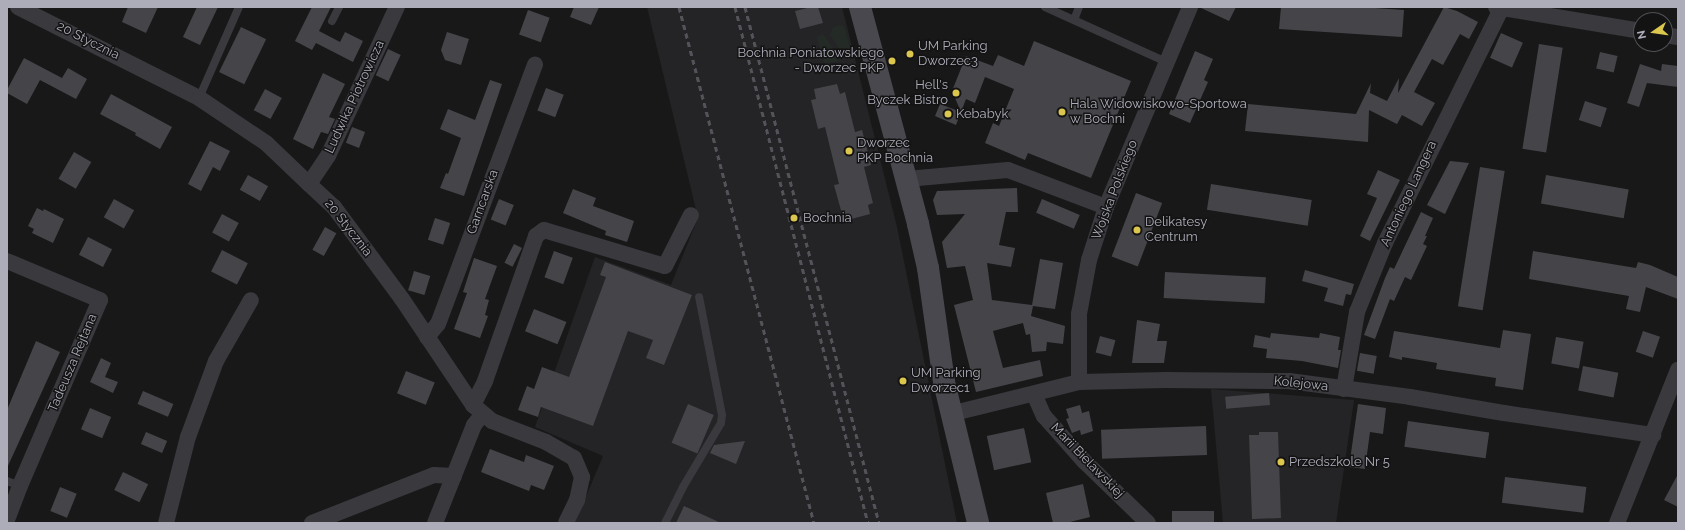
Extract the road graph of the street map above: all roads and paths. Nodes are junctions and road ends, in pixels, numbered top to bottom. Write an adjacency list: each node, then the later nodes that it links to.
1 (18, 7): 15 (street, 20 Stycznia)
2 (239, 7): 15 (lane)
3 (339, 7): 11 (lane)
4 (397, 7): 17 (street, Ludwika Piotrowicza)
5 (860, 7): 16 (main road)
6 (1045, 7): 10 (lane)
7 (1079, 7): 10 (lane)
8 (1190, 7): 13 (street, Wojska Polskiego)
9 (1499, 8): 12 (street); 26 (street, Antoniego Langera)
10 (1074, 20): 13 (lane)
11 (332, 21)
12 (1633, 30)
13 (1166, 62): 18 (street, Wojska Polskiego)
14 (535, 65): 23 (street, Garncarska)
15 (199, 98): 17 (street, 20 Stycznia)
16 (907, 181): 18 (street); 29 (main road)
17 (309, 184): 23 (street, 20 Stycznia)
18 (1106, 207): 25 (street, Wojska Polskiego)
19 (691, 215): 28 (street)
20 (7, 261): 32 (street, Tadeusza Rejtana)
21 (699, 297): 38 (lane)
22 (251, 300): 34 (street)
23 (427, 337): 28 (street, 20 Stycznia)
24 (1678, 370): 30 (street)
25 (1079, 382): 26 (street, Kolejowa); 27 (street, Kolejowa)
26 (1344, 389): 30 (street, Kolejowa)
27 (1034, 394): 29 (street, Kolejowa); 40 (street, Marii Bielawskiej)
28 (478, 410): 31 (street); 37 (street, 20 Stycznia)
29 (950, 414): 39 (main road)
30 (1653, 435): 41 (street)
31 (454, 476): 35 (street); 36 (street)
32 (13, 483): 33 (street, Tadeusza Rejtana)
33 (7, 520)
34 (166, 523)
35 (312, 523)
36 (435, 523)
37 (566, 523)
38 (665, 523)
39 (978, 523)
40 (1148, 523)
41 (1617, 523)

